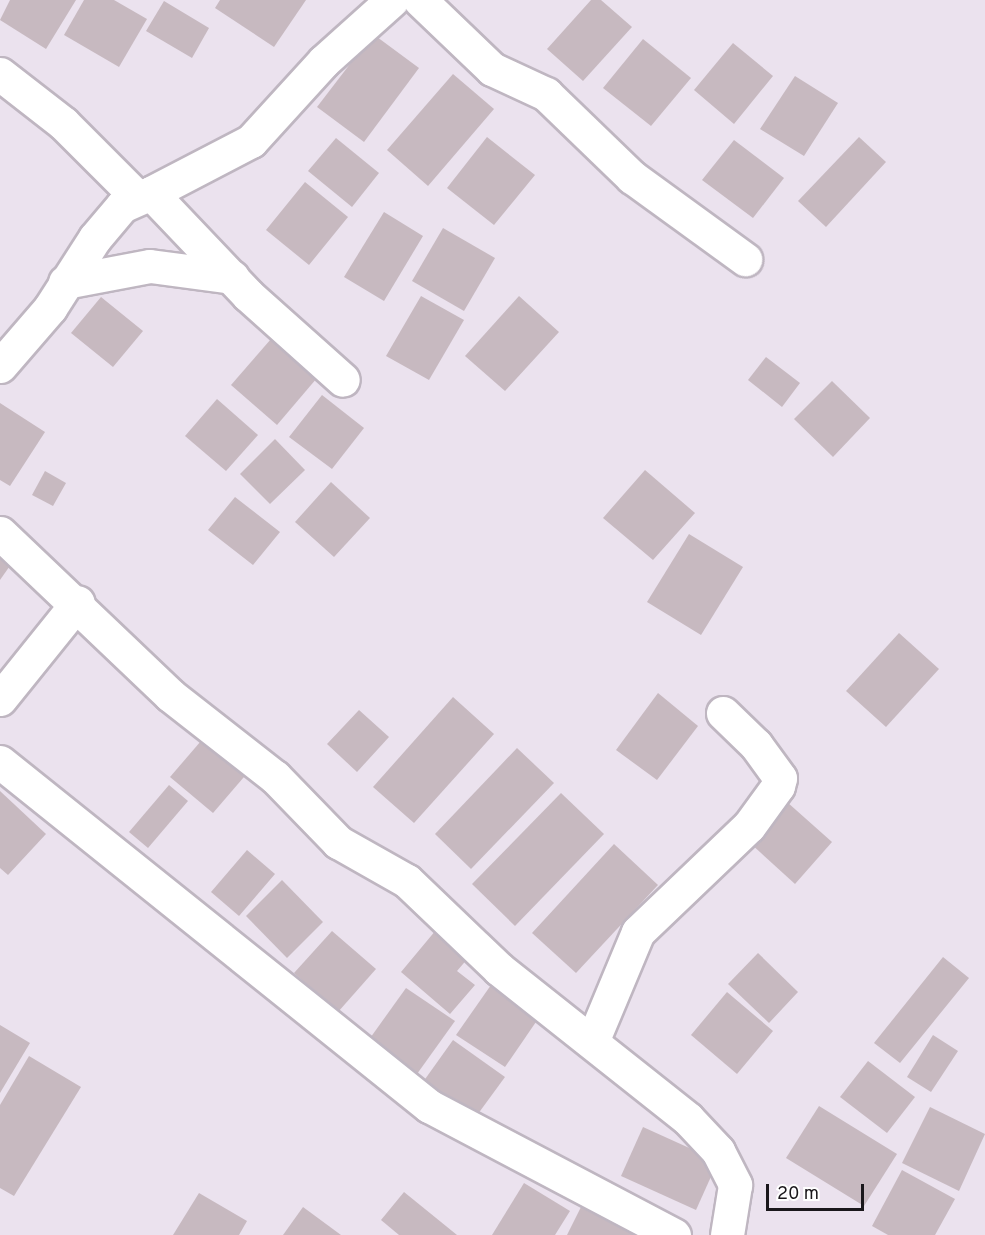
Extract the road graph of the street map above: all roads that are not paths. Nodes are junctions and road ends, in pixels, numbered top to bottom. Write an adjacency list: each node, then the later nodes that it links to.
1 (392, 0): 4 (street)
2 (420, 0): 5 (street)
3 (0, 74): 4 (street)
4 (143, 195): 6 (street); 7 (street)
5 (745, 259)
6 (232, 277): 7 (street); 9 (street)
7 (65, 282): 8 (street)
8 (0, 366)
9 (343, 380)
10 (0, 533): 11 (street)
11 (78, 602): 12 (street); 15 (street)
12 (0, 699)
13 (723, 713): 15 (street)
14 (0, 762): 16 (street)
15 (592, 1042): 17 (street)
16 (674, 1235)
17 (727, 1235)

